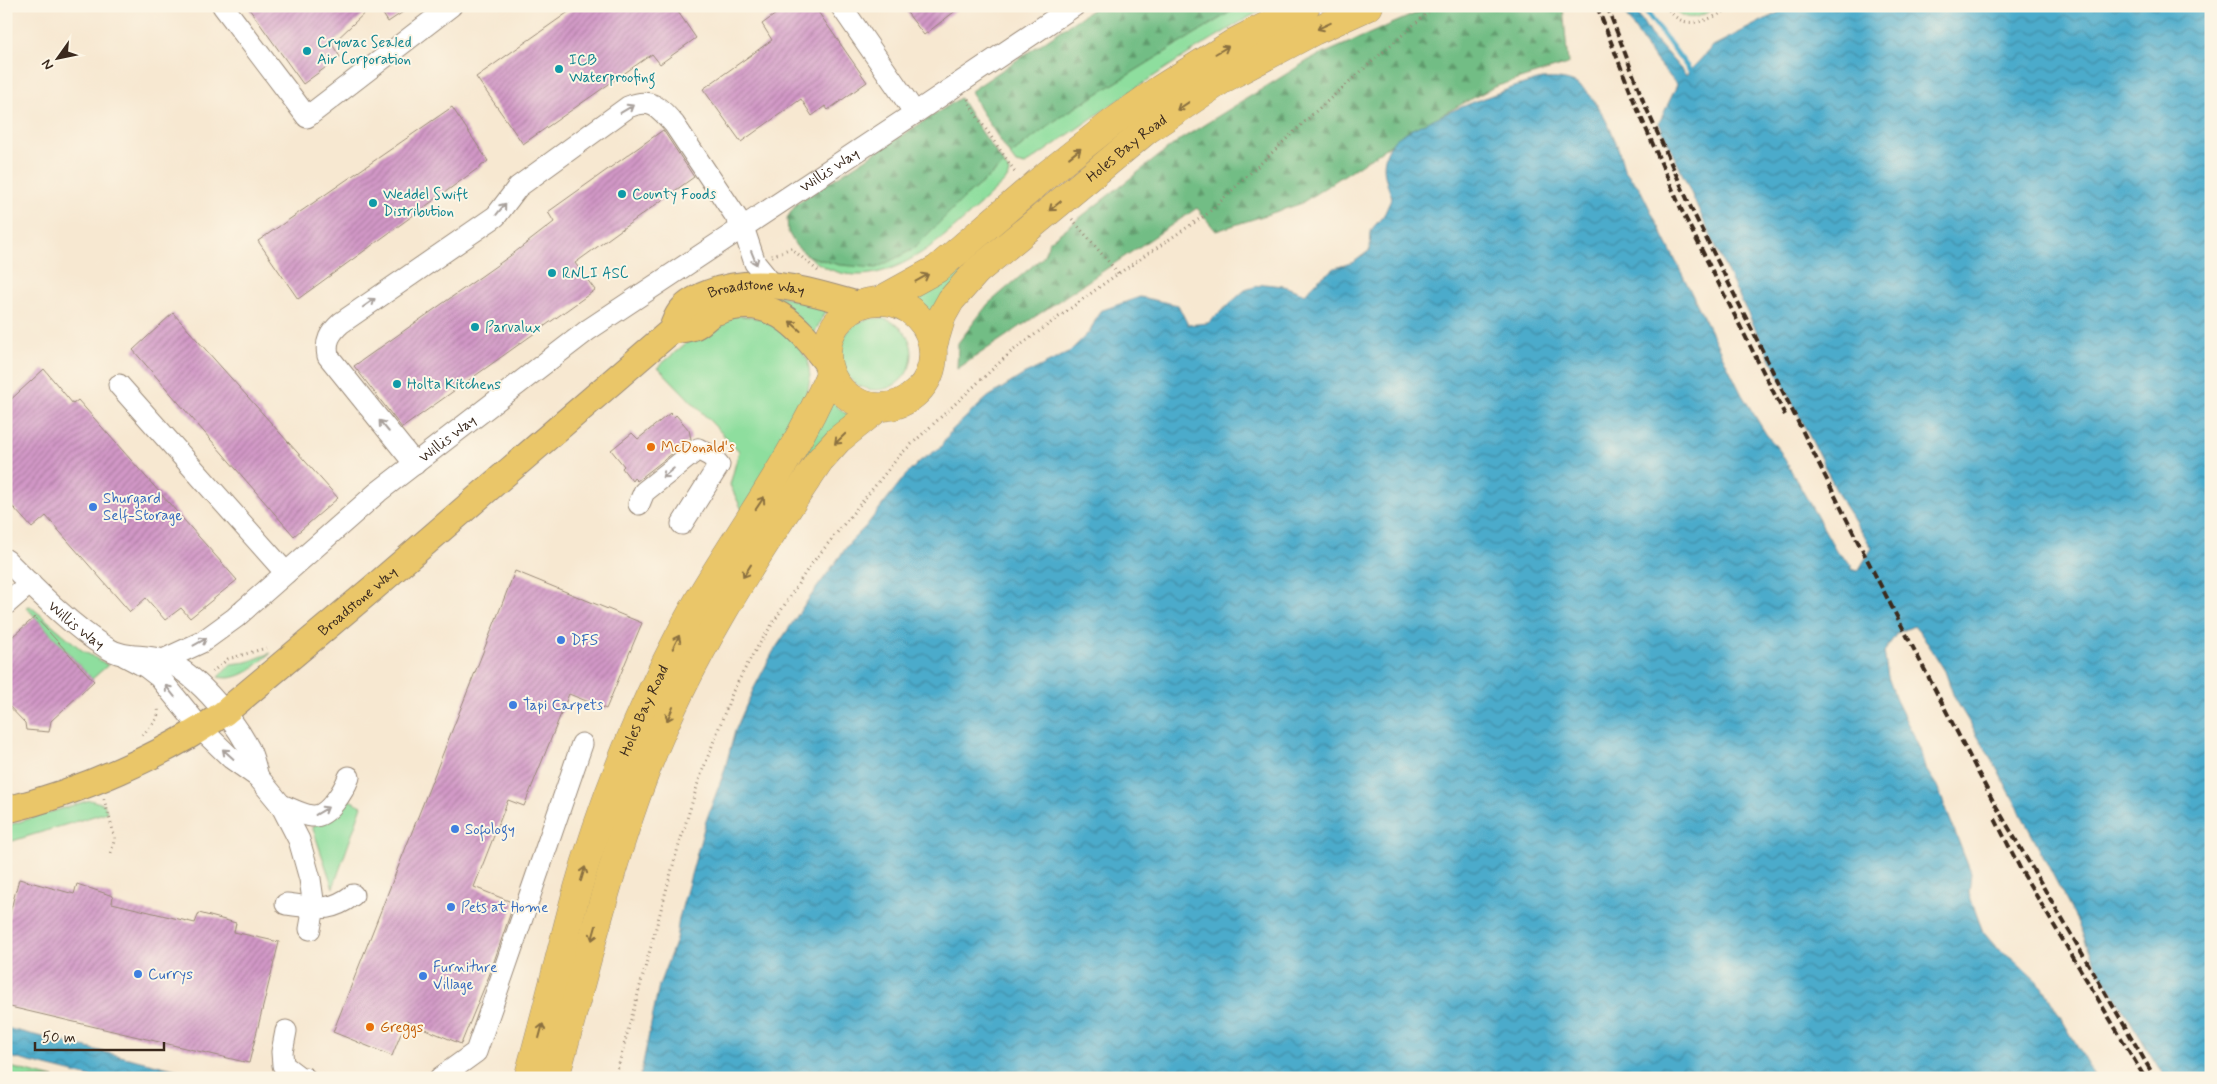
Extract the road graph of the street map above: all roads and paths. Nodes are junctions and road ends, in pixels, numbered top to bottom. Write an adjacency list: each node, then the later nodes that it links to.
1 (223, 6): 2 (street)
2 (451, 6)
3 (841, 6): 11 (street)
4 (1074, 6): 10 (street, Willis Way)
5 (1306, 6): 17 (highway, Holes Bay Road, one-way to 5)
6 (1369, 6): 19 (highway, Holes Bay Road, one-way to 19)
7 (1435, 6): 15 (path)
8 (1666, 6): 9 (path)
9 (1735, 6)
10 (960, 83): 11 (street, Willis Way); 12 (path)
11 (915, 113): 14 (street, Willis Way)
12 (1018, 176)
13 (1070, 217): 15 (path)
14 (743, 227): 16 (street, one-way to 16); 23 (street, Willis Way); 23 (street, one-way to 14)
15 (1119, 274): 52 (path)
16 (772, 284): 17 (main road, Broadstone Way); 18 (main road, Broadstone Way)
17 (869, 303): 19 (highway); 20 (highway)
18 (671, 332): 20 (main road, Broadstone Way, one-way to 18); 33 (main road, Broadstone Way)
19 (932, 346): 22 (highway)
20 (828, 368): 22 (highway); 50 (highway, Holes Bay Road, one-way to 20)
21 (119, 385): 27 (street)
22 (878, 408): 51 (highway, Holes Bay Road, one-way to 51)
23 (415, 464): 27 (street, Willis Way)
24 (639, 504): 25 (street, one-way to 24)
25 (686, 517)
26 (6, 560): 28 (street, Willis Way)
27 (286, 573): 31 (street, Willis Way, one-way to 27)
28 (30, 583): 29 (street); 30 (street, Willis Way)
29 (6, 604)
30 (125, 656): 31 (street, Willis Way); 34 (street, one-way to 30)
31 (163, 660): 33 (street, Willis Way)
32 (158, 704): 35 (path)
33 (224, 713): 34 (main road, Broadstone Way); 37 (street, Willis Way)
34 (201, 729): 37 (street, one-way to 34); 39 (main road, Broadstone Way)
35 (140, 736)
36 (582, 744): 49 (street)
37 (258, 777): 40 (street)
38 (350, 777): 40 (street, one-way to 38)
39 (98, 778): 41 (main road, Broadstone Way); 42 (path)
40 (281, 805): 45 (street)
41 (6, 810)
42 (110, 856)
43 (353, 895): 45 (street)
44 (286, 904): 45 (street)
45 (314, 907): 46 (street)
46 (310, 928)
47 (286, 1031): 48 (street)
48 (305, 1078)
49 (440, 1078)
50 (528, 1078)
51 (555, 1078)
52 (615, 1078)

